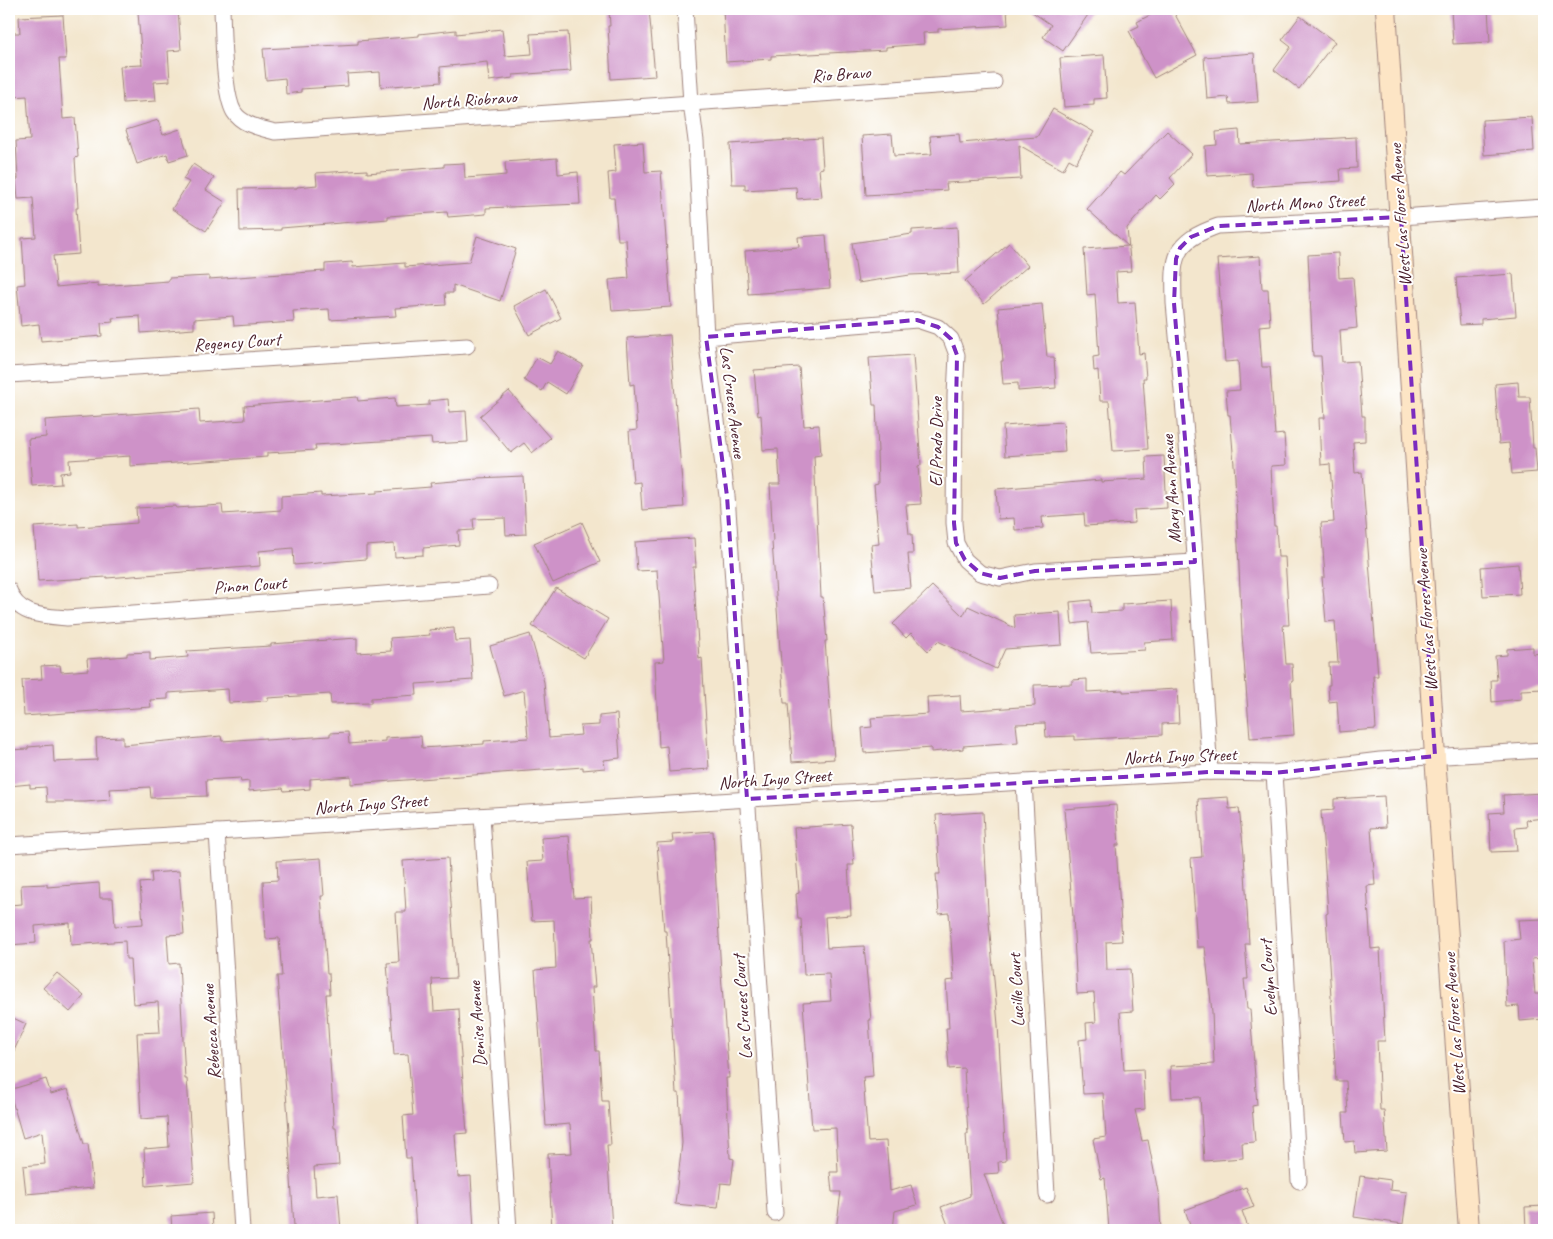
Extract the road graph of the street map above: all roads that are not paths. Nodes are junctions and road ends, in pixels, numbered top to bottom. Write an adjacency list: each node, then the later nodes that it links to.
1 (222, 9): 5 (street, North Riobravo)
2 (685, 9): 5 (street, Las Cruces Avenue)
3 (1386, 9): 7 (street, West Las Flores Avenue)
4 (994, 82): 5 (street, Rio Bravo)
5 (691, 103): 9 (street, Las Cruces Avenue)
6 (1544, 207): 7 (street, North Mono Street)
7 (1401, 217): 8 (street, North Mono Street); 16 (street, West Las Flores Avenue)
8 (1218, 226): 12 (street, Mary Ann Avenue)
9 (706, 337): 12 (street, El Prado Drive); 20 (street, Las Cruces Avenue)
10 (467, 346): 11 (street, Regency Court)
11 (9, 375)
12 (1195, 562): 17 (street, Mary Ann Avenue)
13 (489, 586): 14 (street, Pinon Court)
14 (9, 590)
15 (1544, 750): 16 (street, North Inyo Street)
16 (1435, 756): 18 (street, North Inyo Street); 29 (street, West Las Flores Avenue)
17 (1210, 772): 18 (street, North Inyo Street); 19 (street, North Inyo Street)
18 (1274, 773): 24 (street, Evelyn Court)
19 (1024, 782): 20 (street, North Inyo Street); 25 (street, Lucille Court)
20 (747, 799): 21 (street, North Inyo Street); 26 (street, Las Cruces Court)
21 (482, 816): 22 (street, North Inyo Street); 28 (street, Denise Avenue)
22 (217, 832): 23 (street, North Inyo Street); 27 (street, Rebecca Avenue)
23 (9, 845)
24 (1299, 1182)
25 (1047, 1195)
26 (775, 1213)
27 (242, 1230)
28 (509, 1230)
29 (1469, 1230)

